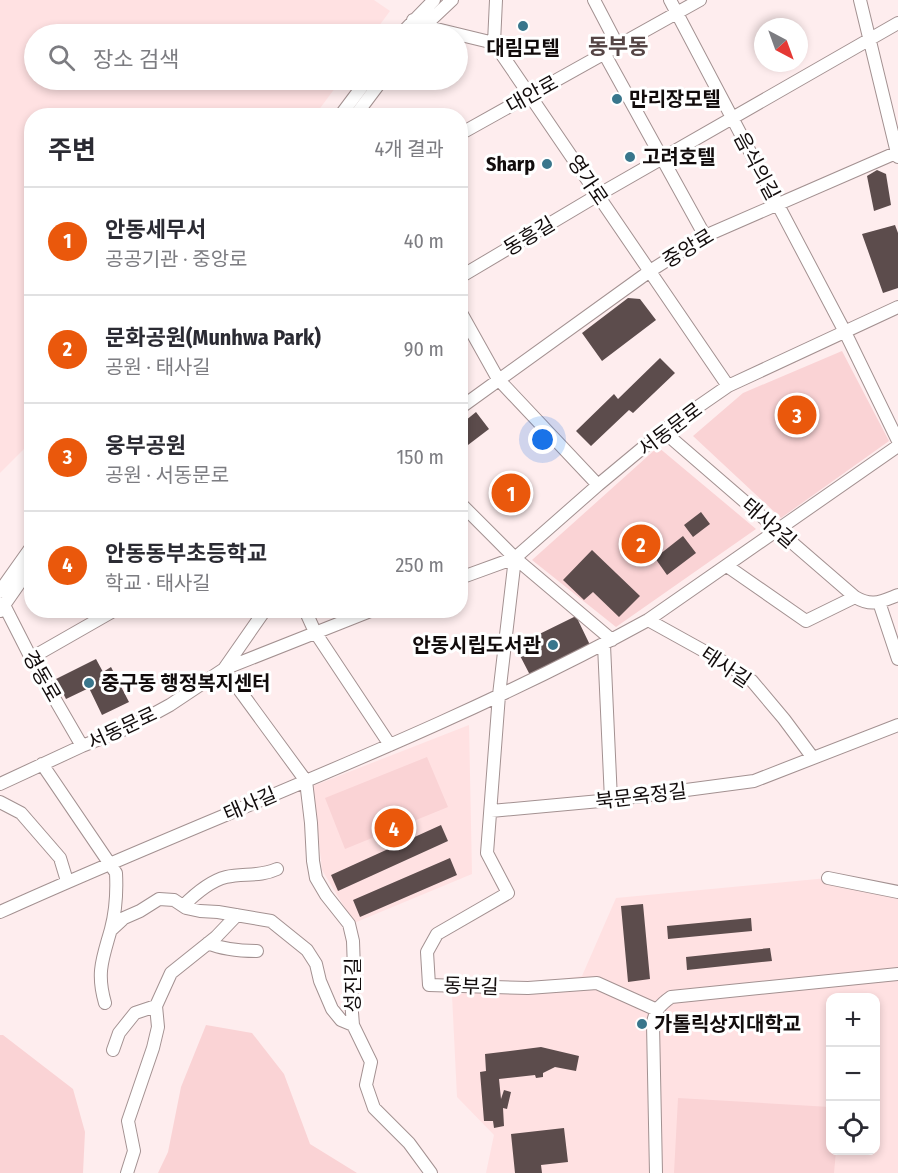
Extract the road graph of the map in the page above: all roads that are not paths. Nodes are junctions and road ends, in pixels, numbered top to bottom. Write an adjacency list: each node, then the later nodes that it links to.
1 (434, 0): 10 (street)
2 (452, 0): 11 (street)
3 (496, 0): 14 (street)
4 (594, 0): 15 (street)
5 (670, 0): 8 (street, 음식의길)
6 (700, 0): 8 (street, 대안로)
7 (860, 0): 13 (street)
8 (676, 13): 15 (street, 대안로); 22 (street, 음식의길)
9 (898, 23): 13 (street, 동흥길)
10 (420, 24)
11 (422, 24)
12 (468, 38): 14 (street)
13 (870, 39): 22 (street, 동흥길); 24 (street)
14 (494, 43): 19 (street, 영가로)
15 (618, 46): 16 (street, 대안로)
16 (604, 53): 19 (street, 대안로); 25 (street)
17 (360, 90): 20 (street)
18 (375, 90): 21 (street)
19 (530, 95): 23 (street, 대안로); 26 (street, 영가로)
20 (346, 108)
21 (363, 108)
22 (732, 118): 25 (street, 동흥길); 27 (street, 음식의길)
23 (468, 130)
24 (898, 154): 27 (street, 중앙로)
25 (662, 159): 26 (street, 동흥길); 28 (street)
26 (598, 195): 29 (street, 영가로); 30 (street, 동흥길)
27 (777, 204): 28 (street, 중앙로); 33 (street, 음식의길)
28 (705, 236): 29 (street, 중앙로)
29 (650, 271): 34 (street, 중앙로); 35 (street, 영가로)
30 (468, 272)
31 (896, 311): 33 (street, 서동문로)
32 (468, 325): 34 (street)
33 (845, 332): 35 (street, 서동문로); 38 (street, 음식의길)
34 (498, 379): 36 (street, 중앙로); 40 (street)
35 (729, 386): 37 (street, 서동문로)
36 (468, 402)
37 (663, 431): 40 (street, 서동문로); 42 (street, 태사2길)
38 (898, 441)
39 (898, 446): 42 (street, 태사길)
40 (598, 485): 44 (street, 서동문로)
41 (468, 511): 44 (street)
42 (778, 531): 45 (street, 태사길); 50 (street, 태사2길)
43 (24, 557): 48 (street)
44 (515, 558): 46 (street, 서동문로); 59 (street); 63 (street)
45 (727, 566): 50 (street); 57 (street, 태사길)
46 (468, 575)
47 (24, 576): 52 (street, 경동로)
48 (0, 591)
49 (898, 595): 51 (street)
50 (855, 597): 51 (street, 태사2길)
51 (879, 602): 61 (street)
52 (1, 606): 60 (street, 경동로)
53 (102, 618): 60 (street)
54 (259, 618): 62 (street)
55 (309, 618): 58 (street)
56 (353, 618): 58 (street, 서동문로)
57 (648, 620): 59 (street, 태사길); 67 (street, 태사길)
58 (315, 632): 62 (street, 서동문로); 65 (street)
59 (608, 642): 63 (street, 태사길); 71 (street)
60 (31, 658): 66 (street, 경동로)
61 (898, 659)
62 (224, 669): 66 (street, 서동문로); 69 (street)
63 (499, 695): 65 (street, 태사길); 73 (street)
64 (898, 725): 67 (street, 북문옥정길)
65 (390, 745): 69 (street, 태사길)
66 (82, 746): 68 (street, 서동문로)
67 (813, 758): 71 (street, 북문옥정길)
68 (42, 764): 70 (street, 서동문로); 74 (street)
69 (306, 781): 74 (street, 태사길); 89 (street, 성진길)
70 (0, 784)
71 (612, 800): 73 (street, 북문옥정길)
72 (0, 802): 77 (street)
73 (491, 811): 88 (street, 동부길)
74 (109, 863): 77 (street, 태사길); 82 (street)
75 (277, 869): 79 (street)
76 (828, 878): 78 (street)
77 (67, 881): 80 (street, 태사길)
78 (898, 892)
79 (183, 906): 81 (street); 82 (street)
80 (0, 912)
81 (237, 915): 83 (street); 89 (street)
82 (111, 930): 86 (street)
83 (208, 943): 84 (street); 87 (street)
84 (257, 951)
85 (898, 974): 88 (street)
86 (105, 1003)
87 (156, 1006): 90 (street); 91 (street)
88 (657, 1010): 93 (street)
89 (353, 1025): 92 (street, 성진길)
90 (113, 1050)
91 (127, 1173)
92 (431, 1173)
93 (656, 1173)

